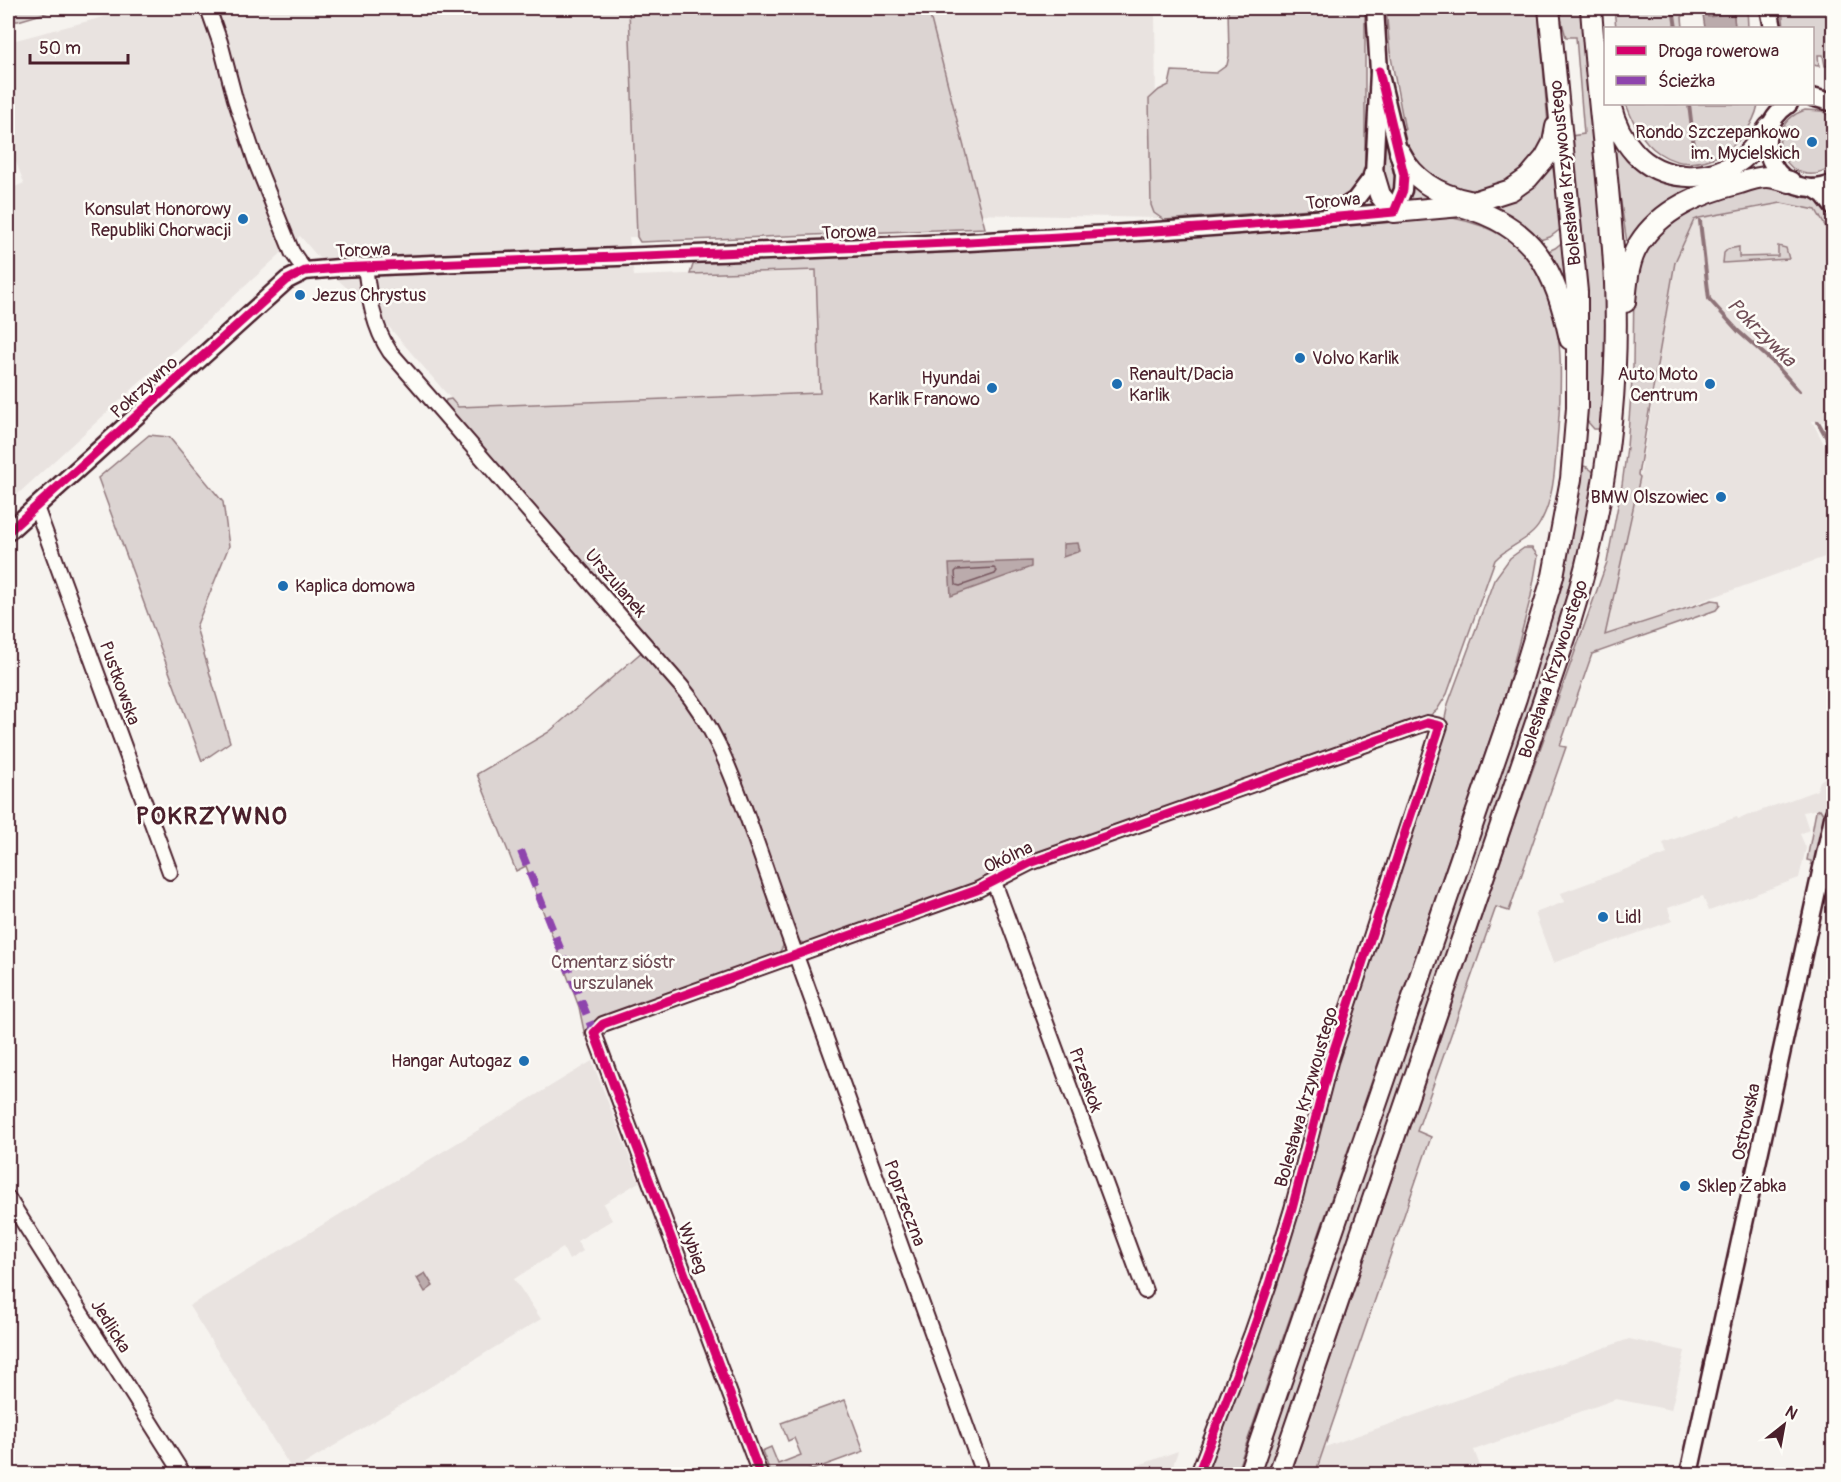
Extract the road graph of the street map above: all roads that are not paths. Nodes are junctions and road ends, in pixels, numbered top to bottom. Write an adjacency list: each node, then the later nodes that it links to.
1 (208, 8): 27 (street)
2 (1375, 8): 9 (street)
3 (1549, 8): 11 (main road, Bolesława Krzywoustego)
4 (1591, 8): 8 (main road, Bolesława Krzywoustego)
5 (1768, 8): 6 (street); 7 (street)
6 (1766, 27)
7 (1773, 27)
8 (1593, 36): 10 (main road); 28 (main road, Bolesława Krzywoustego)
9 (1379, 70): 17 (street); 18 (street)
10 (1604, 80)
11 (1557, 97): 22 (main road); 29 (main road, Bolesława Krzywoustego)
12 (1814, 98): 13 (street)
13 (1833, 103)
14 (1610, 105): 16 (main road)
15 (1788, 105): 16 (street)
16 (1772, 117): 19 (street)
17 (1400, 153): 22 (main road); 24 (street)
18 (1374, 175): 24 (main road); 25 (street)
19 (1790, 182): 21 (street); 28 (main road)
20 (1833, 183): 21 (street)
21 (1813, 188): 23 (street)
22 (1470, 204): 24 (main road); 29 (main road)
23 (1833, 208)
24 (1394, 212): 25 (street, Torowa)
25 (1325, 218): 26 (street, Torowa)
26 (365, 267): 27 (street, Torowa); 37 (street, Urszulanek)
27 (304, 271): 30 (street, Pokrzywno)
28 (1615, 367): 46 (main road, Bolesława Krzywoustego)
29 (1578, 380): 45 (main road, Bolesława Krzywoustego)
30 (36, 507): 31 (street, Pokrzywno); 34 (street, Pustkowska)
31 (8, 532)
32 (1440, 726): 36 (street, Okólna); 44 (street, Bolesława Krzywoustego)
33 (1833, 813): 35 (street, Ostrowska)
34 (170, 872)
35 (1826, 881): 47 (street, Ostrowska)
36 (994, 882): 37 (street, Okólna); 40 (street, Przeskok)
37 (796, 954): 38 (street, Okólna); 41 (street, Poprzeczna)
38 (594, 1033): 43 (street, Wybieg)
39 (8, 1198): 42 (street, Jedlicka)
40 (1144, 1291)
41 (980, 1465)
42 (183, 1474)
43 (760, 1474)
44 (1198, 1474)
45 (1249, 1474)
46 (1279, 1474)
47 (1689, 1474)

